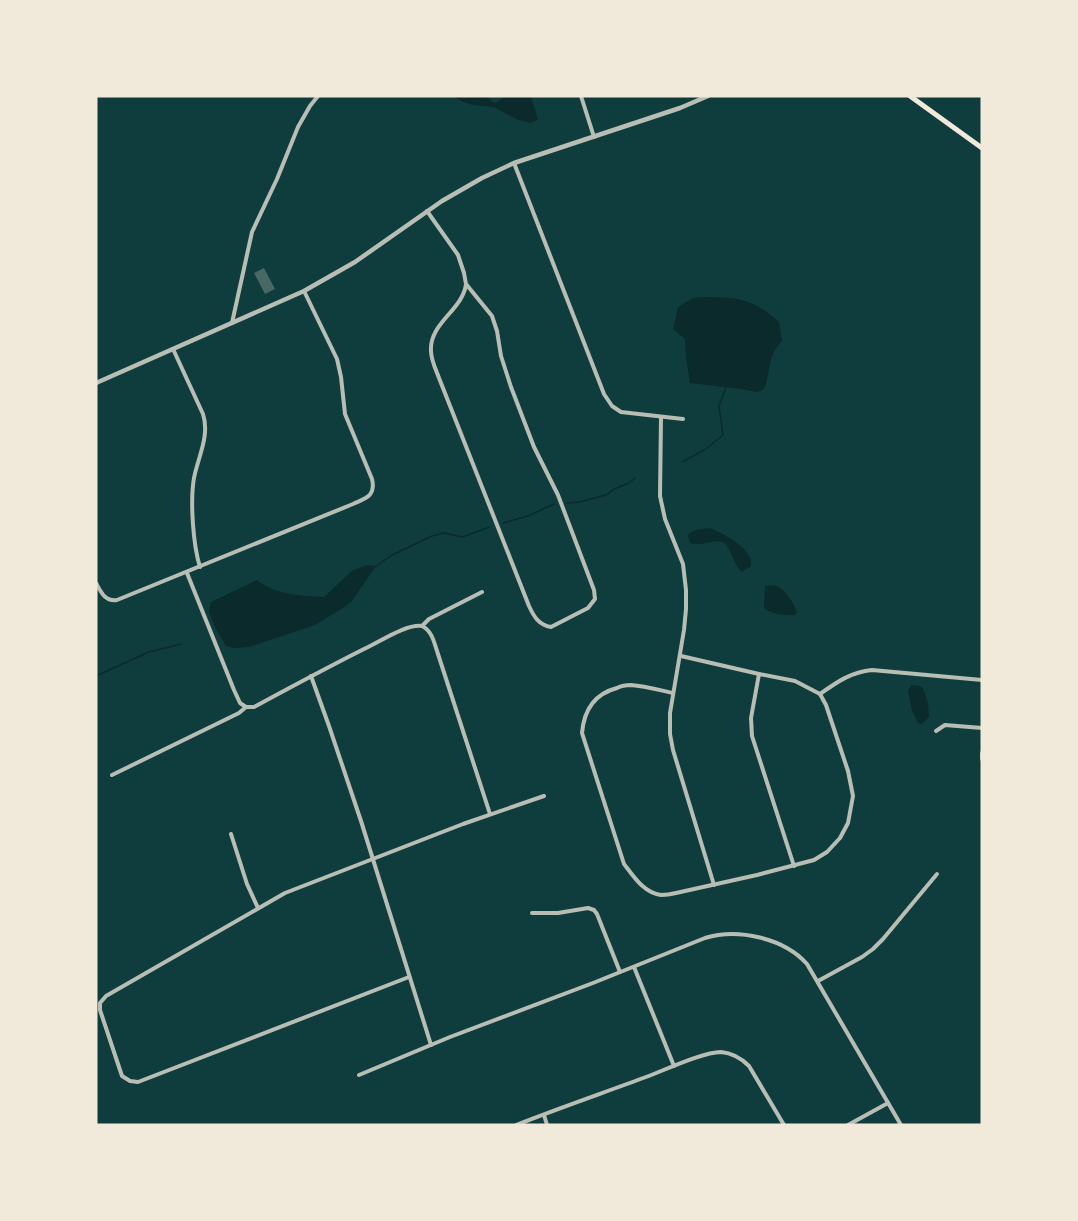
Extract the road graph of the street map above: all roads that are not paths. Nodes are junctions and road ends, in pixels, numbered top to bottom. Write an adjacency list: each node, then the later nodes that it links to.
1 (318, 96): 11 (street)
2 (581, 96): 5 (street)
3 (708, 96): 5 (street)
4 (910, 96): 6 (main road)
5 (594, 137): 7 (street)
6 (982, 148)
7 (514, 164): 8 (street); 14 (street)
8 (427, 211): 9 (street); 10 (street)
9 (466, 284): 9 (street)
10 (304, 291): 11 (street); 16 (street)
11 (231, 324): 12 (street)
12 (173, 349): 13 (street); 16 (street)
13 (96, 383)
14 (661, 417): 15 (street); 21 (street)
15 (683, 419)
16 (200, 567): 17 (street)
17 (187, 573): 18 (street); 27 (street)
18 (96, 583)
19 (482, 592): 20 (street)
20 (422, 626): 23 (street); 34 (street)
21 (681, 656): 22 (street); 25 (street)
22 (759, 674): 26 (street); 37 (street)
23 (311, 676): 27 (street); 36 (street)
24 (982, 681): 26 (street)
25 (673, 693): 39 (street); 39 (street)
26 (820, 694): 37 (street)
27 (246, 707): 32 (street)
28 (982, 728): 29 (street)
29 (936, 731)
30 (982, 753): 31 (street)
31 (982, 759)
32 (112, 775)
33 (544, 796): 34 (street)
34 (490, 814): 36 (street)
35 (231, 834): 40 (street)
36 (372, 859): 40 (street); 44 (street)
37 (794, 866): 39 (street)
38 (937, 874): 45 (street)
39 (714, 885)
40 (258, 908): 44 (street)
41 (532, 913): 43 (street)
42 (634, 967): 43 (street); 45 (street); 47 (street)
43 (620, 972): 46 (street)
44 (409, 977): 46 (street)
45 (818, 981): 49 (street)
46 (431, 1045): 48 (street)
47 (674, 1066): 50 (street); 53 (street)
48 (359, 1075)
49 (888, 1103): 54 (street); 55 (street)
50 (544, 1115): 51 (street); 52 (street)
51 (516, 1125)
52 (547, 1125)
53 (784, 1125)
54 (848, 1125)
55 (901, 1125)

